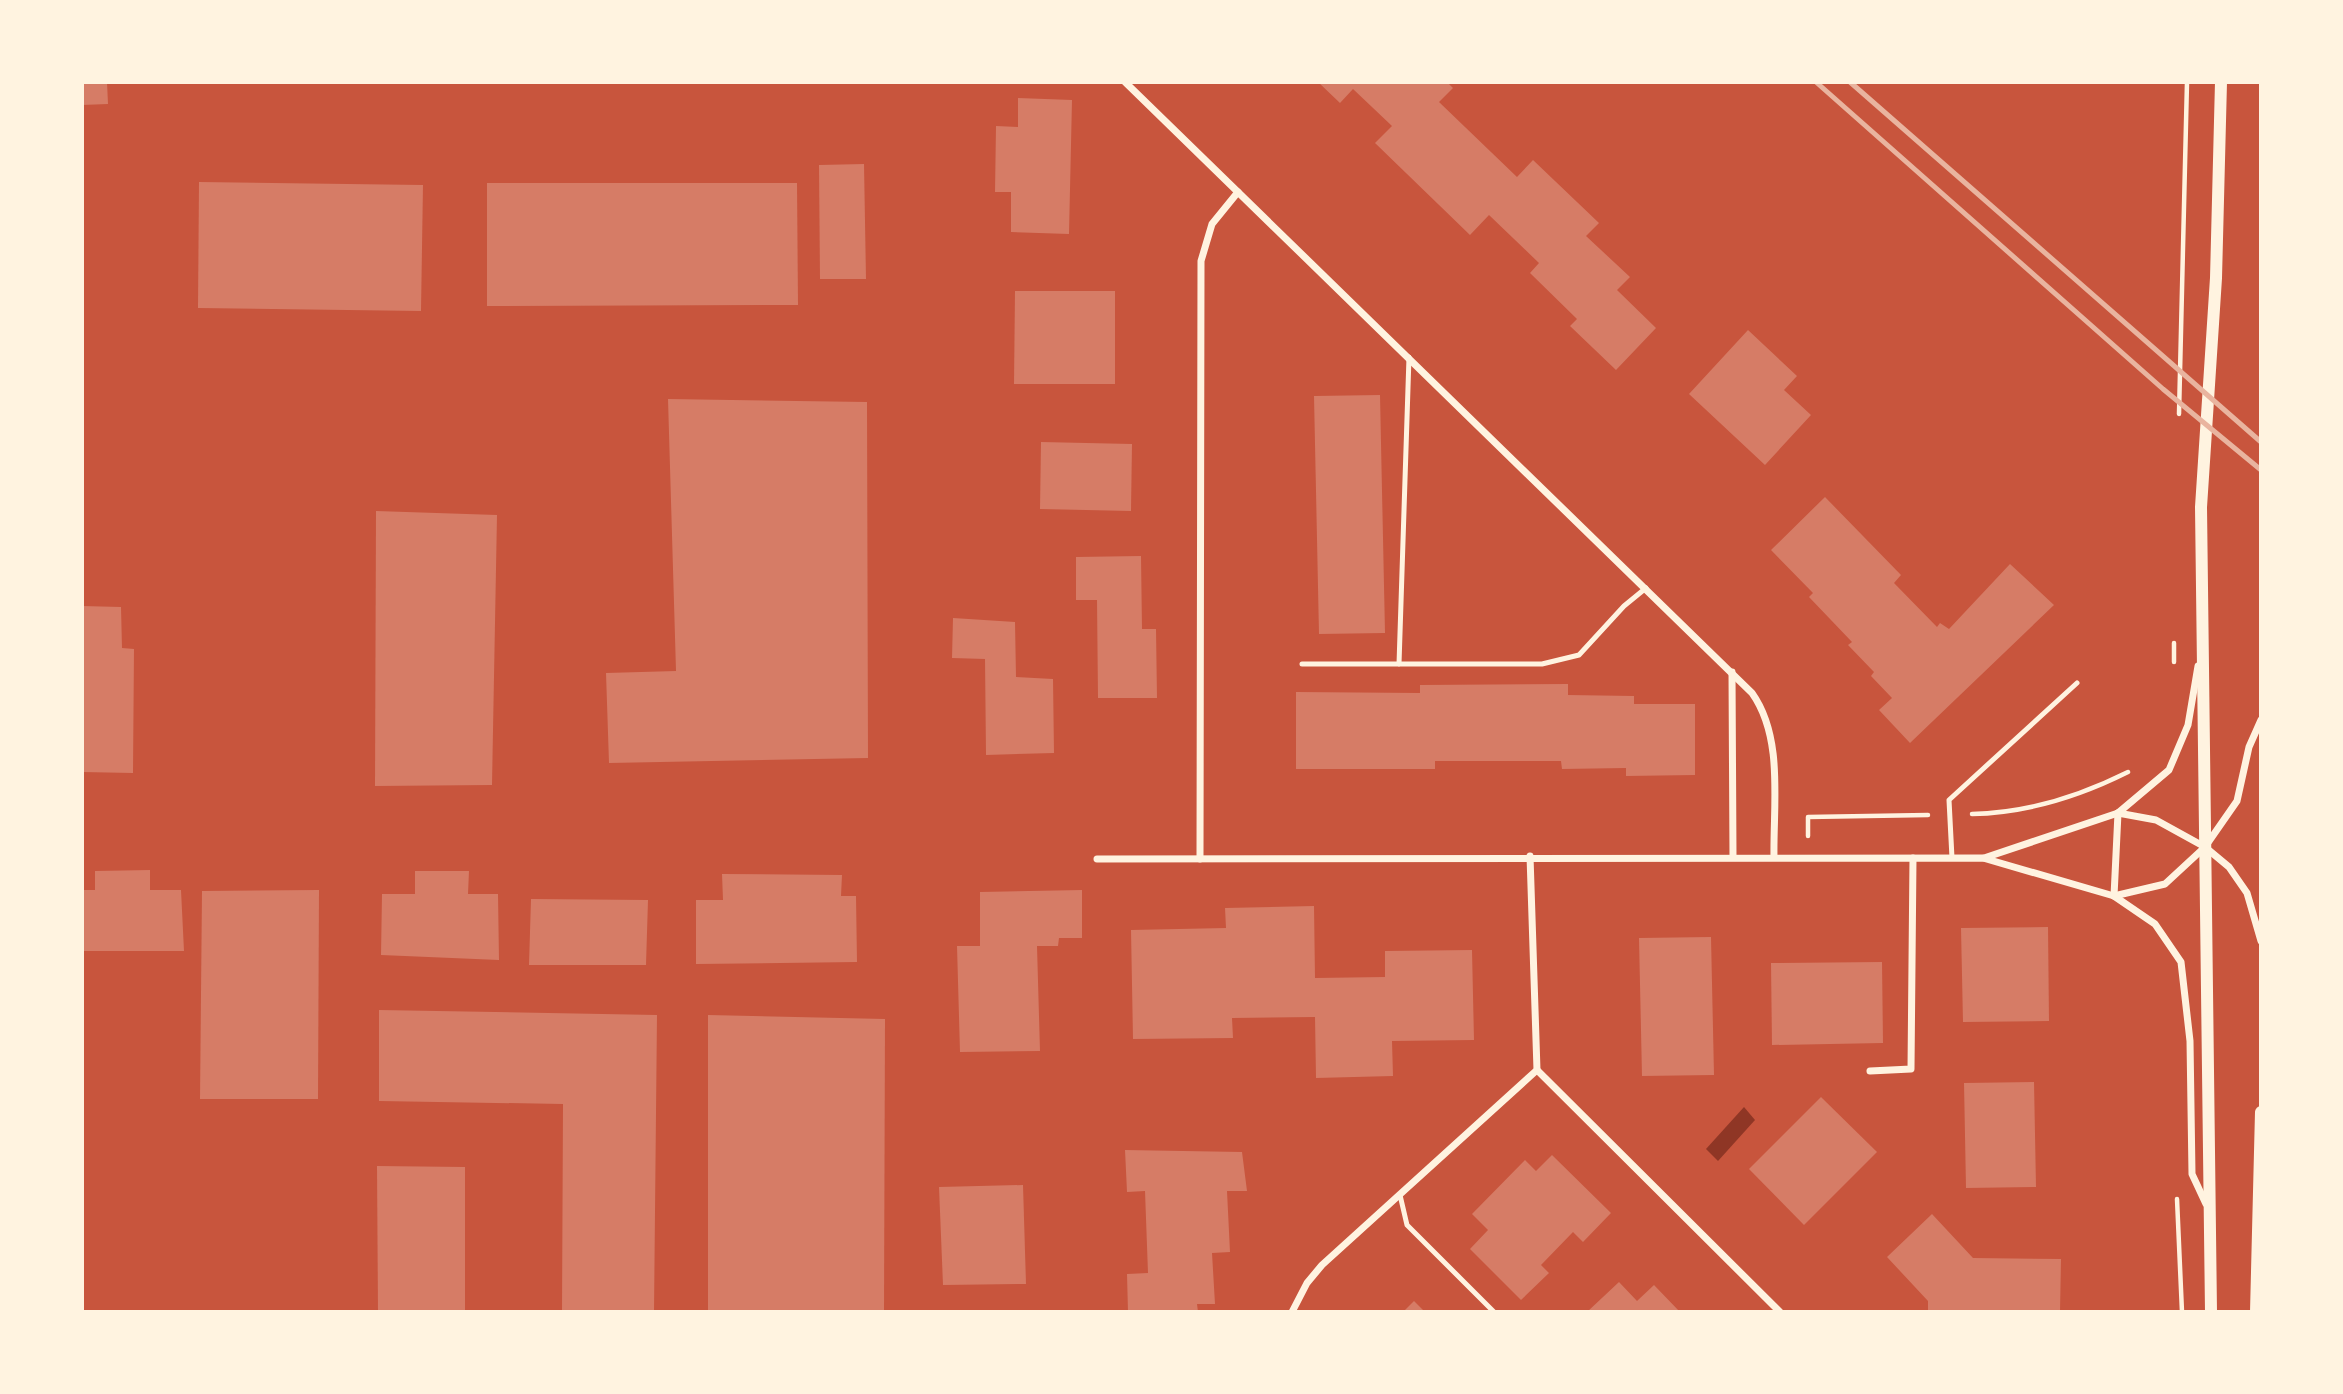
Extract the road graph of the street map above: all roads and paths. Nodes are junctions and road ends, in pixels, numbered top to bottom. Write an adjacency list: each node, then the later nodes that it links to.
1 (1125, 82): 4 (street)
2 (2187, 82): 6 (path)
3 (2221, 82): 9 (street)
4 (1238, 192): 5 (street); 28 (street)
5 (1409, 357): 7 (street); 11 (lane)
6 (2179, 424)
7 (1646, 588): 11 (lane); 13 (street)
8 (2175, 640): 12 (path)
9 (2203, 641): 17 (street); 19 (street)
10 (1302, 664): 11 (lane)
11 (1399, 664)
12 (2174, 665)
13 (1732, 672): 21 (street); 22 (street)
14 (2077, 683): 18 (lane)
15 (2261, 720): 19 (street)
16 (2133, 770): 18 (path)
17 (2118, 813): 19 (street); 26 (street); 29 (street)
18 (1950, 815): 23 (path); 25 (lane)
19 (2205, 846): 29 (street); 30 (street); 36 (street)
20 (1530, 856): 21 (street); 28 (street); 31 (street)
21 (1733, 857): 22 (street)
22 (1774, 857): 23 (street)
23 (1808, 857): 24 (street)
24 (1913, 858): 25 (street); 32 (street)
25 (1952, 858): 26 (street)
26 (1983, 858): 29 (street)
27 (1097, 859): 28 (street)
28 (1200, 859)
29 (2114, 896): 36 (street)
30 (2261, 942)
31 (1536, 1070): 35 (street); 39 (street)
32 (1870, 1071)
33 (2261, 1112): 42 (street)
34 (2176, 1188): 40 (path)
35 (1400, 1195): 37 (street); 38 (lane)
36 (2210, 1211): 41 (street)
37 (1292, 1312)
38 (1494, 1312)
39 (1780, 1312)
40 (2182, 1312)
41 (2211, 1312)
42 (2256, 1312)

